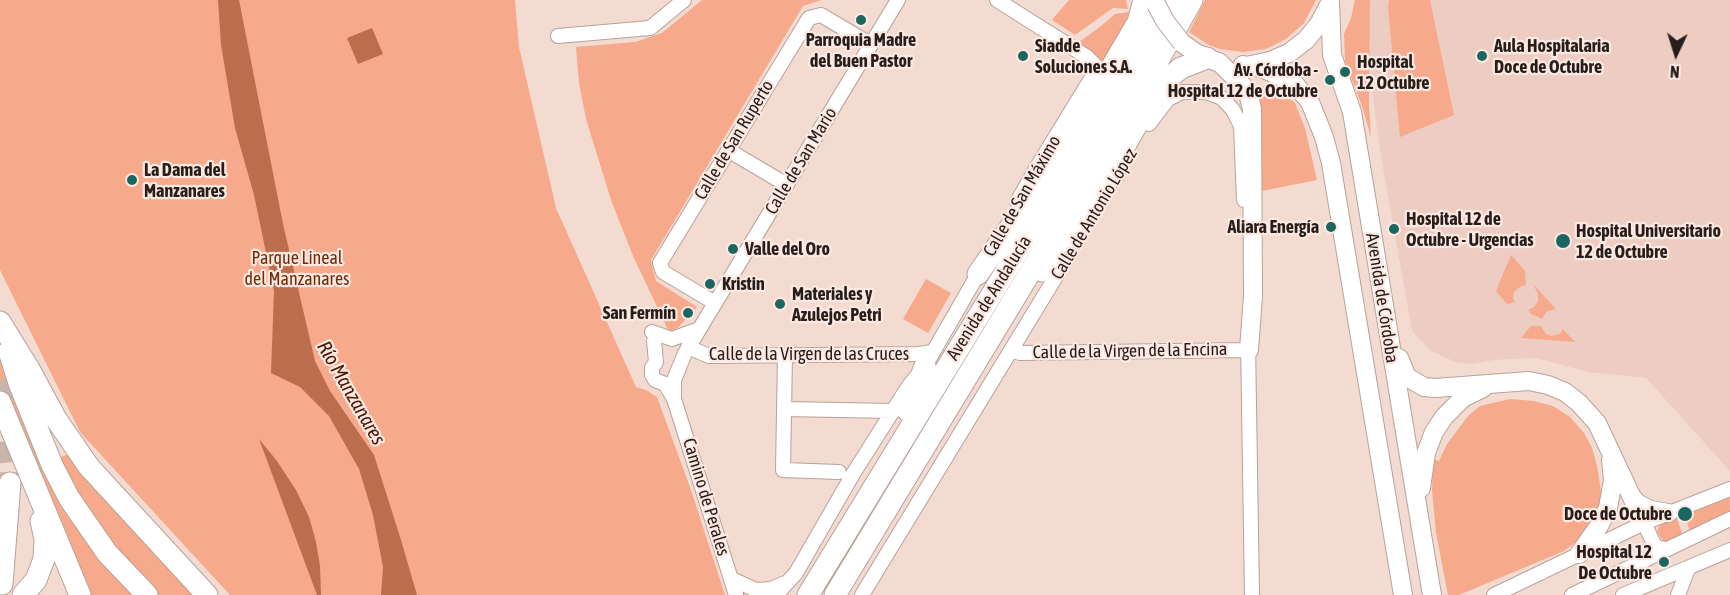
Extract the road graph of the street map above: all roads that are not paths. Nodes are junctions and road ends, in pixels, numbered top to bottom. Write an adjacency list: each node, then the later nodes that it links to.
1 (684, 0): 7 (street)
2 (898, 0): 8 (street, Calle de San Mario)
3 (997, 0): 17 (street, Calle de San Máximo)
4 (1192, 0): 18 (highway, Avenida de Andalucía)
5 (1156, 1): 9 (main road, bridge); 12 (highway); 16 (highway, Avenida de Andalucía)
6 (1330, 1): 10 (main road); 15 (main road, Avenida de Córdoba)
7 (558, 36)
8 (870, 44): 11 (street, Calle de San Ruperto); 14 (street, Calle de San Mario)
9 (1213, 60): 10 (main road); 13 (highway); 25 (main road)
10 (1243, 65): 62 (main road, Avenida de Córdoba)
11 (728, 150): 14 (street); 19 (street, Calle de San Ruperto)
12 (1062, 153): 16 (highway); 17 (highway)
13 (1114, 174): 18 (highway); 24 (street, Calle de Antonio López); 25 (street, Calle de Antonio López)
14 (787, 185): 19 (street, Calle de San Mario)
15 (1371, 227): 30 (main road); 44 (main road, Avenida de Córdoba)
16 (1005, 272): 37 (highway, Avenida de Andalucía)
17 (978, 274): 27 (street, Calle de San Máximo)
18 (1018, 290): 59 (highway, Avenida de Andalucía)
19 (715, 303): 21 (street, Calle de San Mario)
20 (0, 323): 54 (highway); 55 (highway)
21 (699, 329): 22 (street); 23 (street, Calle de San Mario)
22 (652, 332)
23 (687, 350): 26 (street, Calle de la Virgen de las Cruces); 28 (street); 29 (street, Calle de San Mario)
24 (1011, 350): 25 (street, Calle de la Virgen de la Encina); 60 (street, Calle de Antonio López)
25 (1249, 350): 61 (street, Calle de Antonio López)
26 (785, 355): 27 (street, Calle de la Virgen de las Cruces); 32 (street)
27 (928, 359): 33 (street, Calle de San Máximo); 37 (highway)
28 (664, 361): 29 (street, Camino de Perales); 29 (street, Camino de Perales)
29 (672, 379): 49 (street, Camino de Perales)
30 (1499, 382): 35 (main road); 44 (main road)
31 (0, 402): 53 (highway)
32 (784, 409): 33 (street); 36 (street)
33 (894, 411): 50 (street, Calle de San Máximo)
34 (0, 420): 52 (highway)
35 (1610, 449): 40 (main road); 47 (main road)
36 (839, 472)
37 (875, 482): 58 (highway, Avenida de Andalucía)
38 (10, 483): 51 (highway)
39 (1730, 489): 41 (street)
40 (1632, 497): 41 (main road); 43 (main road)
41 (1668, 513): 43 (street)
42 (1730, 519): 45 (street)
43 (1644, 523): 45 (street); 47 (street)
44 (1424, 546): 63 (main road, Avenida de Córdoba)
45 (1666, 549): 65 (street)
46 (1730, 550): 48 (street)
47 (1579, 554): 64 (street)
48 (1688, 569): 66 (street); 67 (street)
49 (732, 579): 50 (street); 56 (street, Camino de Perales)
50 (790, 580): 57 (street, Calle de San Máximo)
51 (2, 584)
52 (23, 595)
53 (80, 595)
54 (147, 595)
55 (207, 595)
56 (736, 595)
57 (776, 595)
58 (808, 595)
59 (835, 595)
60 (862, 595)
61 (1252, 595)
62 (1403, 595)
63 (1432, 595)
64 (1494, 595)
65 (1572, 595)
66 (1623, 595)
67 (1678, 595)

